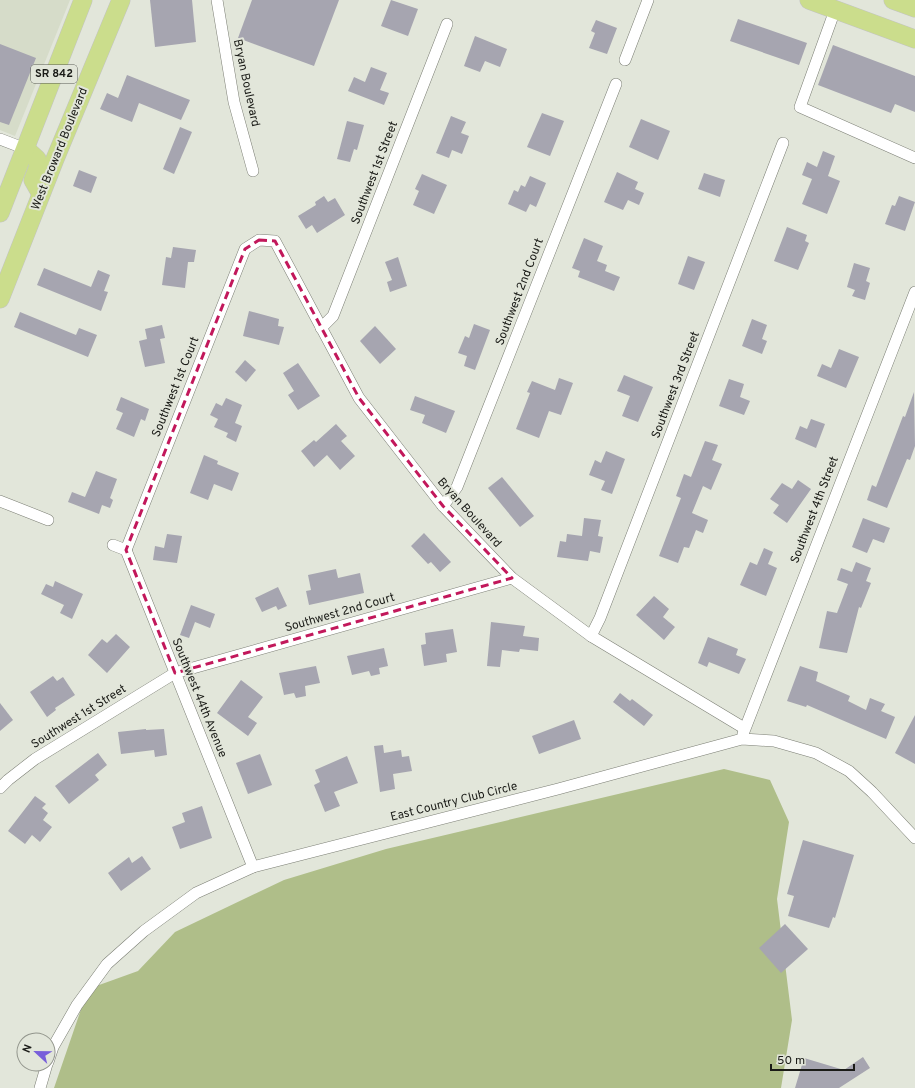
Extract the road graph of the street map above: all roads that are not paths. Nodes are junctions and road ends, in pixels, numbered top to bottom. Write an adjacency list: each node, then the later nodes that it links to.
1 (83, 0): 15 (main road, SR 842)
2 (121, 0): 18 (main road, West Broward Boulevard / SR 842)
3 (217, 0): 17 (street, Bryan Boulevard)
4 (648, 0): 11 (street)
5 (809, 0): 8 (main road)
6 (893, 0): 7 (main road)
7 (915, 8)
8 (835, 10): 10 (main road); 16 (street)
9 (447, 24): 23 (street, Southwest 1st Street)
10 (915, 39)
11 (625, 60)
12 (616, 84): 25 (street, Southwest 2nd Court)
13 (0, 139): 15 (street)
14 (784, 143): 30 (street, Southwest 3rd Street)
15 (26, 149): 18 (main road); 19 (main road, SR 842)
16 (915, 158)
17 (253, 171)
18 (41, 194): 22 (main road, West Broward Boulevard / SR 842)
19 (0, 213)
20 (259, 240): 23 (street, Bryan Boulevard); 28 (street, Southwest 1st Court)
21 (915, 292): 32 (street, Southwest 4th Street)
22 (0, 299)
23 (321, 328): 25 (street, Bryan Boulevard)
24 (0, 501): 26 (street)
25 (443, 506): 29 (street, Bryan Boulevard)
26 (48, 520)
27 (113, 545): 28 (street)
28 (126, 550): 31 (street, Southwest 44th Avenue)
29 (512, 578): 30 (street, Bryan Boulevard); 31 (street, Southwest 2nd Court)
30 (591, 636): 32 (street, Bryan Boulevard)
31 (175, 673): 33 (street, Southwest 1st Street); 35 (street, Southwest 44th Avenue)
32 (743, 733): 34 (street, East Country Club Circle); 35 (street, East Country Club Circle)
33 (0, 788)
34 (914, 835)
35 (253, 867): 36 (street, East Country Club Circle)
36 (56, 1042)
37 (45, 1072): 38 (street, East Country Club Circle)
38 (40, 1088)

